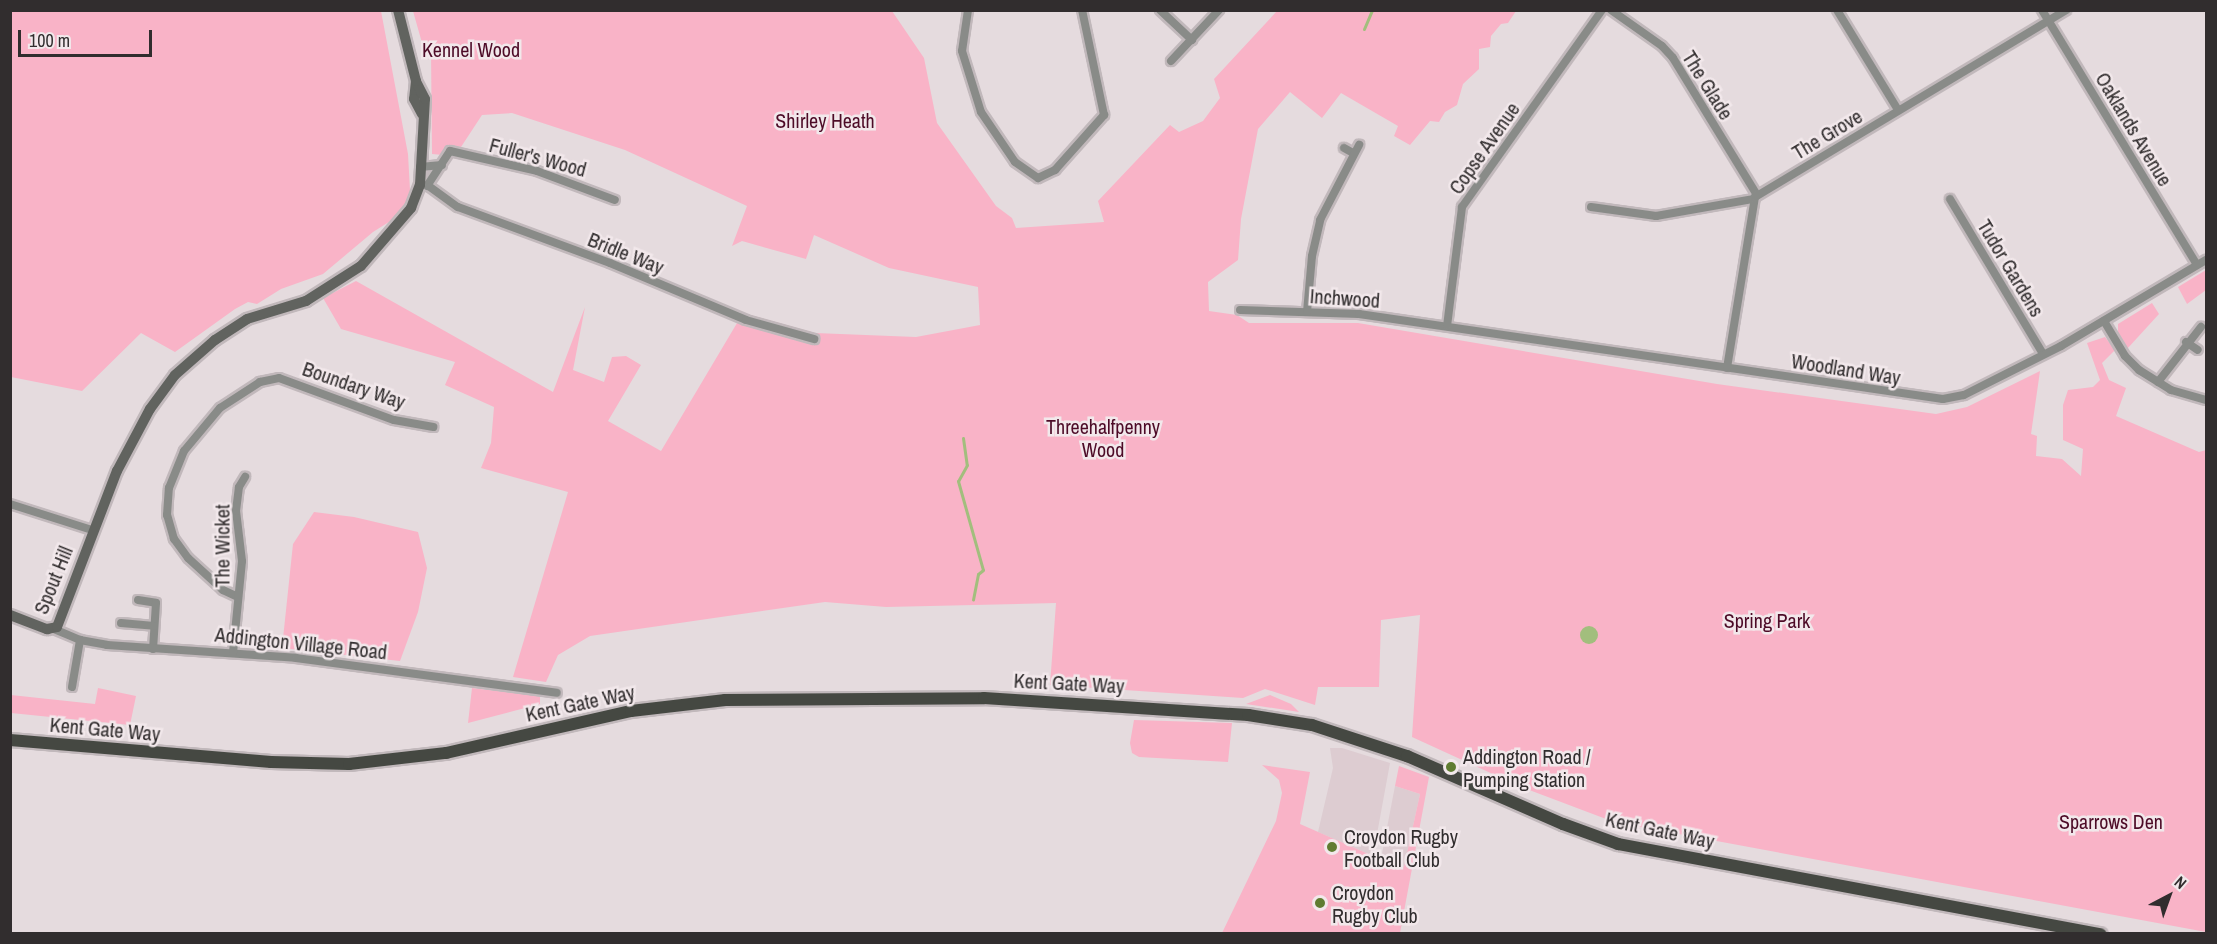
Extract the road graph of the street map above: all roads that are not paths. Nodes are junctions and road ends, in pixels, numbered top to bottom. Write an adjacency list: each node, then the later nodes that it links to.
1 (398, 10): 19 (main road)
2 (968, 10): 3 (street)
3 (1082, 10)
4 (1160, 10): 12 (street)
5 (1219, 10): 12 (street)
6 (1602, 10): 30 (street, Copse Avenue)
7 (1611, 10): 21 (street, The Glade)
8 (1837, 10): 14 (street)
9 (2042, 10): 11 (street, Oaklands Avenue)
10 (2066, 10): 11 (street, The Grove)
11 (2049, 21): 14 (street, The Grove); 26 (street, Oaklands Avenue)
12 (1192, 40): 13 (street)
13 (1171, 61)
14 (1898, 111): 21 (street, The Grove)
15 (1359, 144): 17 (street)
16 (1344, 148): 17 (street)
17 (1353, 153): 28 (street)
18 (442, 165): 19 (street); 20 (street); 23 (street, Fuller's Wood)
19 (420, 167): 20 (main road)
20 (425, 186): 32 (street, Bridle Way); 42 (main road, Spout Hill)
21 (1755, 197): 24 (street); 36 (street)
22 (1950, 199): 35 (street, Tudor Gardens)
23 (615, 200)
24 (1591, 208)
25 (2206, 260): 26 (street, Woodland Way)
26 (2197, 266): 29 (street, Woodland Way)
27 (1240, 310): 28 (street, Inchwood)
28 (1307, 312): 30 (street, Inchwood)
29 (2104, 321): 35 (street, Woodland Way); 37 (street)
30 (1447, 326): 36 (street, Woodland Way)
31 (2201, 327): 33 (street)
32 (814, 339)
33 (2186, 342): 34 (street); 37 (street)
34 (2198, 350)
35 (2043, 354): 36 (street, Woodland Way)
36 (1727, 368)
37 (2158, 382): 38 (street)
38 (2206, 400)
39 (433, 427): 43 (street, Boundary Way)
40 (245, 477): 43 (street, The Wicket)
41 (10, 504): 42 (street)
42 (92, 530): 48 (main road, Spout Hill)
43 (238, 597): 51 (street, The Wicket)
44 (138, 600): 47 (street)
45 (10, 615): 48 (main road, Spout Hill)
46 (121, 623): 47 (street)
47 (154, 626): 50 (street)
48 (54, 629): 49 (street, Addington Village Road)
49 (80, 640): 50 (street, Addington Village Road); 52 (street)
50 (153, 649): 51 (street, Addington Village Road)
51 (232, 653): 53 (street, Addington Village Road)
52 (72, 687)
53 (557, 693)
54 (10, 740): 55 (main road, Kent Gate Way)
55 (2101, 933)

